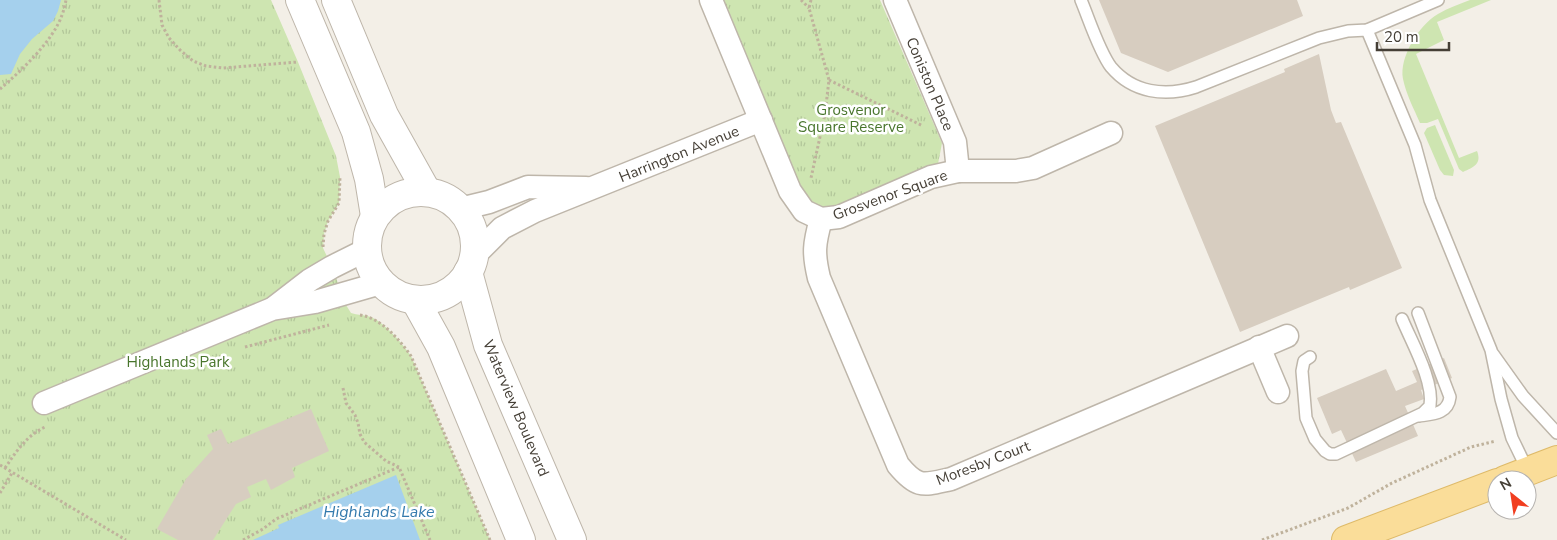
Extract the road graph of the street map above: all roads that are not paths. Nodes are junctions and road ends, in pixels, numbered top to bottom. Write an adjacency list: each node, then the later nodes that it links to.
1 (300, 0): 15 (street)
2 (336, 0): 12 (street)
3 (711, 0): 8 (street)
4 (895, 0): 10 (street, Coniston Place)
5 (1081, 0): 7 (lane)
6 (1438, 0): 7 (lane)
7 (1367, 30): 25 (lane)
8 (761, 120): 11 (street, Harrington Avenue); 14 (street)
9 (1111, 133): 10 (street, Grosvenor Square)
10 (958, 171): 14 (street, Grosvenor Square)
11 (597, 188): 13 (street, Harrington Avenue); 17 (street, Harrington Avenue)
12 (427, 192): 13 (street); 15 (street)
13 (460, 209): 17 (street)
14 (813, 215): 24 (street, Moresby Court)
15 (375, 216): 16 (street)
16 (366, 250): 18 (street); 20 (street)
17 (471, 264): 19 (street); 36 (street, Waterview Boulevard)
18 (381, 283): 19 (street); 20 (street)
19 (414, 300): 35 (street)
20 (272, 309): 28 (street)
21 (1418, 313): 29 (lane)
22 (1402, 319): 29 (lane)
23 (1286, 336): 24 (street, Moresby Court)
24 (1259, 347): 27 (street)
25 (1491, 350): 30 (lane); 32 (lane)
26 (1310, 357): 29 (lane)
27 (1278, 392)
28 (48, 413)
29 (1414, 417)
30 (1557, 433)
31 (1557, 460): 33 (main road)
32 (1515, 470)
33 (1531, 470)
34 (1487, 487): 37 (main road)
35 (521, 540)
36 (572, 540)
37 (1346, 540)

